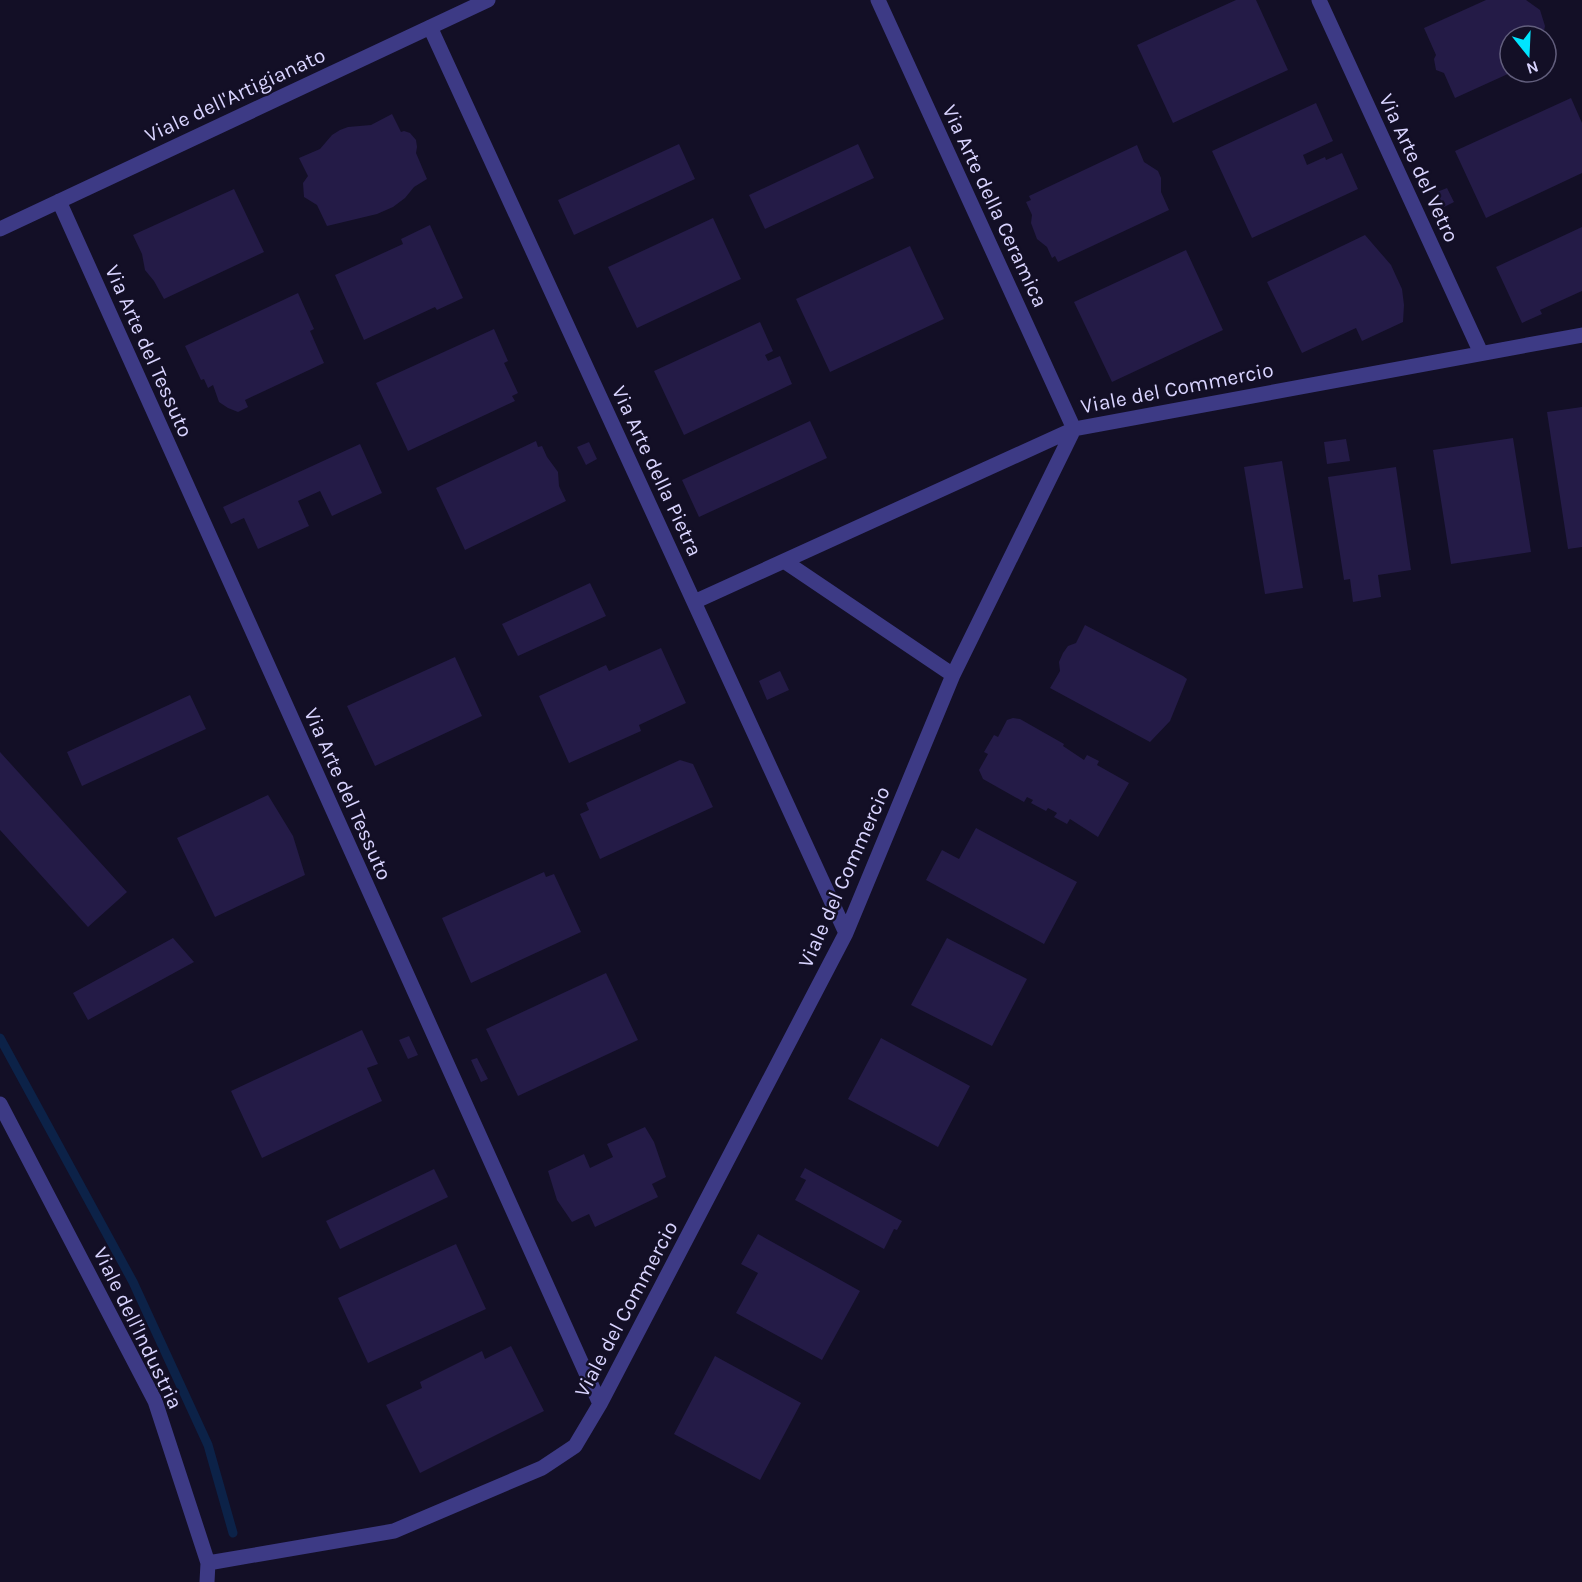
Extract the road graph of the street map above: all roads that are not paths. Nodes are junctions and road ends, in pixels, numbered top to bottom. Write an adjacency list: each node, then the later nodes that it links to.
1 (488, 0): 4 (street, Viale dell'Artigianato)
2 (878, 0): 9 (street, Via Arte della Ceramica)
3 (1319, 0): 8 (street, Via Arte del Vetro)
4 (430, 27): 5 (street, Viale dell'Artigianato); 11 (street, Via Arte della Pietra)
5 (59, 201): 6 (street, Viale dell'Artigianato); 15 (street, Via Arte del Tessuto)
6 (0, 229)
7 (1582, 335): 8 (street, Viale del Commercio)
8 (1480, 353): 9 (street, Viale del Commercio)
9 (1074, 429): 10 (street); 12 (street, Viale del Commercio)
10 (784, 561): 11 (street); 12 (street)
11 (694, 602): 13 (street, Via Arte della Pietra)
12 (953, 675): 13 (street, Viale del Commercio)
13 (846, 933): 15 (street, Viale del Commercio)
14 (0, 1104): 16 (street, Viale dell'Industria)
15 (600, 1404): 16 (street, Viale del Commercio)
16 (208, 1563): 17 (street, Viale dell'Industria)
17 (207, 1582)

